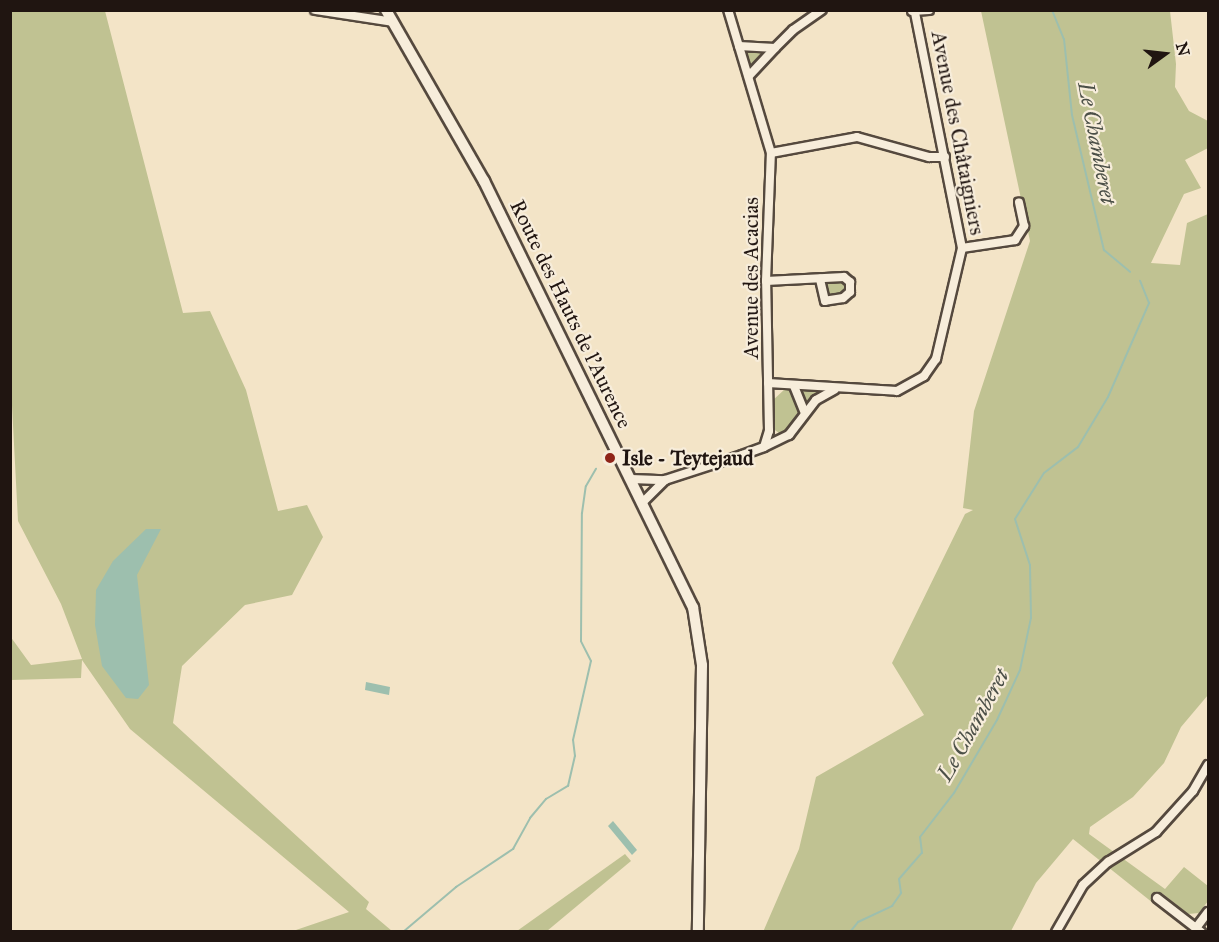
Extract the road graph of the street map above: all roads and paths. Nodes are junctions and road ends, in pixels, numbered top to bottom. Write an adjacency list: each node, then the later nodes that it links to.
1 (315, 10): 7 (street)
2 (386, 10): 7 (main road, Route des Hauts de l'Aurence)
3 (728, 10): 8 (street, Avenue des Acacias)
4 (822, 10): 9 (street)
5 (929, 10): 6 (street)
6 (913, 12): 12 (street, Avenue des Châtaigniers)
7 (393, 22): 22 (main road, Route des Hauts de l'Aurence)
8 (739, 46): 9 (street); 10 (street, Avenue des Acacias)
9 (776, 48): 10 (street)
10 (749, 76): 11 (street, Avenue des Acacias)
11 (771, 153): 12 (street); 16 (street, Avenue des Acacias)
12 (945, 157): 14 (street, Avenue des Châtaigniers)
13 (1019, 203): 14 (street)
14 (962, 248): 19 (street, Avenue des Châtaigniers)
15 (820, 279): 16 (street)
16 (766, 280): 17 (street, Avenue des Acacias)
17 (768, 383): 18 (street, Avenue des Châtaigniers); 21 (street, Avenue des Acacias)
18 (794, 386): 19 (street, Avenue des Châtaigniers); 20 (street)
19 (835, 389): 20 (street)
20 (805, 413): 21 (street)
21 (764, 447): 23 (street)
22 (631, 479): 23 (street); 24 (main road, Route des Hauts de l'Aurence)
23 (665, 480): 24 (street)
24 (643, 502): 30 (main road, Route des Hauts de l'Aurence)
25 (1209, 765): 28 (street)
26 (1157, 898): 29 (street)
27 (1209, 912): 29 (street)
28 (1060, 930)
29 (1198, 930)
30 (698, 932)

